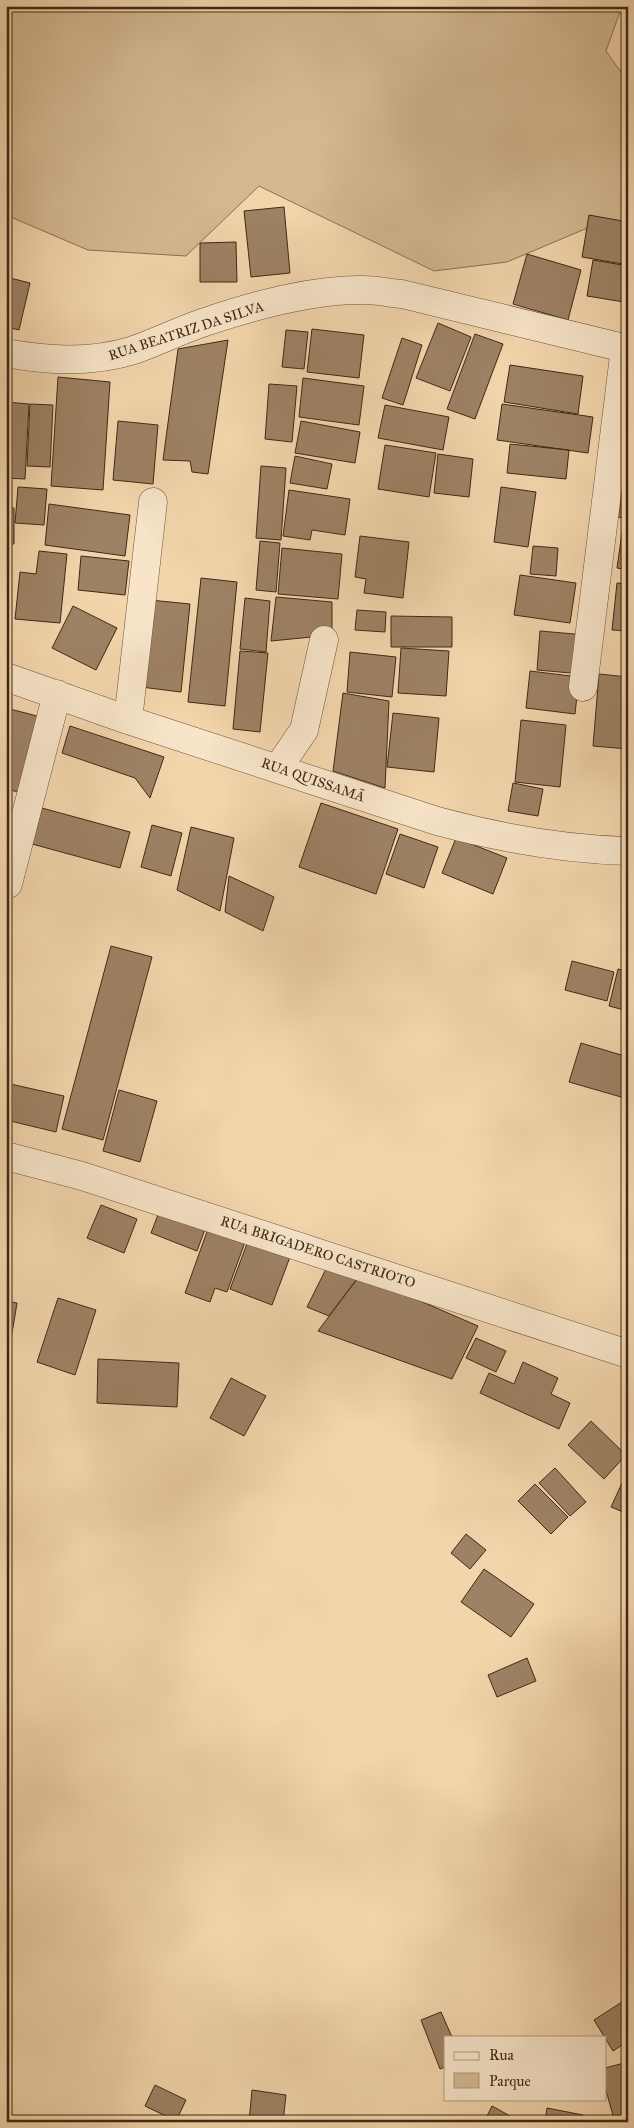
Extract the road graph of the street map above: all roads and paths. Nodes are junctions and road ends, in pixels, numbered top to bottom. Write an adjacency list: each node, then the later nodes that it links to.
1 (626, 348): 2 (street, RUA BEATRIZ DA SILVA); 6 (street)
2 (6, 353)
3 (153, 502): 8 (street)
4 (324, 640): 9 (street)
5 (6, 677): 7 (street, RUA QUISSAMÃ)
6 (584, 687)
7 (57, 694): 8 (street, RUA QUISSAMÃ); 11 (street)
8 (128, 720): 9 (street, RUA QUISSAMÃ)
9 (278, 768): 10 (street, RUA QUISSAMÃ)
10 (628, 851)
11 (8, 884)
12 (6, 1156): 13 (street, RUA BRIGADERO CASTRIOTO)
13 (628, 1354)

